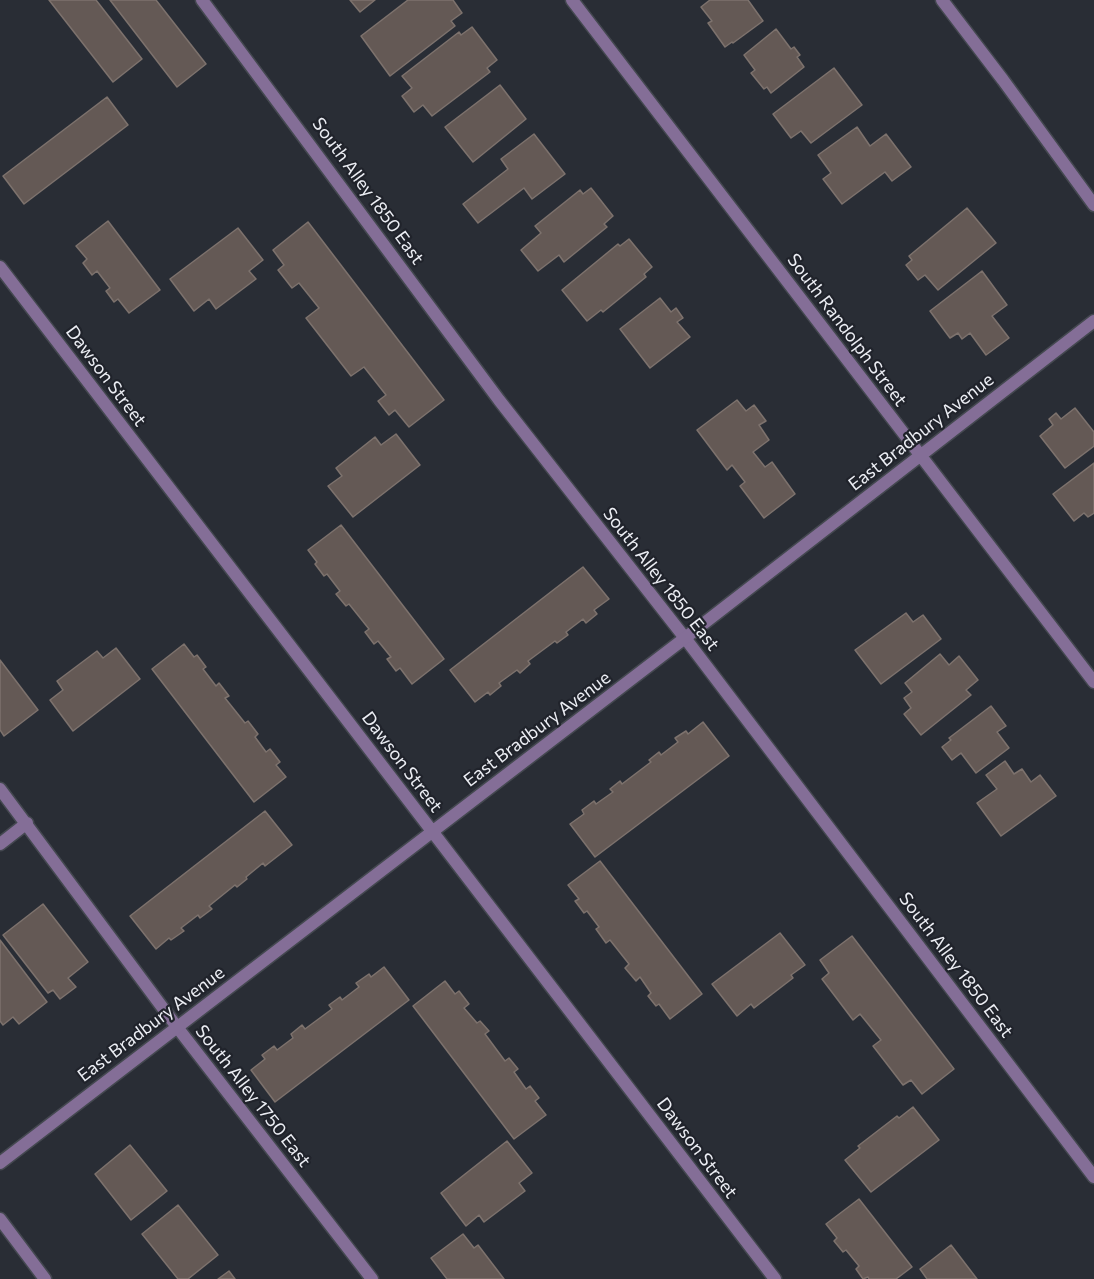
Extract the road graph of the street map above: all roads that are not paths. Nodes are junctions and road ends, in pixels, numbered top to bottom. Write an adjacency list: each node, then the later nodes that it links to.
1 (202, 0): 8 (street, South Alley 1850 East)
2 (572, 0): 7 (street, South Randolph Street)
3 (942, 0): 4 (street)
4 (1094, 205)
5 (0, 267): 12 (street, Dawson Street)
6 (1094, 321): 7 (street, East Bradbury Avenue)
7 (920, 455): 8 (street, East Bradbury Avenue); 9 (street, South Randolph Street)
8 (685, 639): 12 (street, East Bradbury Avenue); 16 (street, South Alley 1850 East)
9 (1094, 682)
10 (0, 789): 11 (street, South Alley 1750 East)
11 (27, 823): 13 (street); 14 (street, South Alley 1750 East)
12 (432, 832): 14 (street, East Bradbury Avenue); 20 (street, Dawson Street)
13 (0, 844)
14 (177, 1027): 15 (street, East Bradbury Avenue); 19 (street, South Alley 1750 East)
15 (0, 1163)
16 (1094, 1177)
17 (0, 1220): 18 (street)
18 (45, 1279)
19 (372, 1279)
20 (775, 1279)

